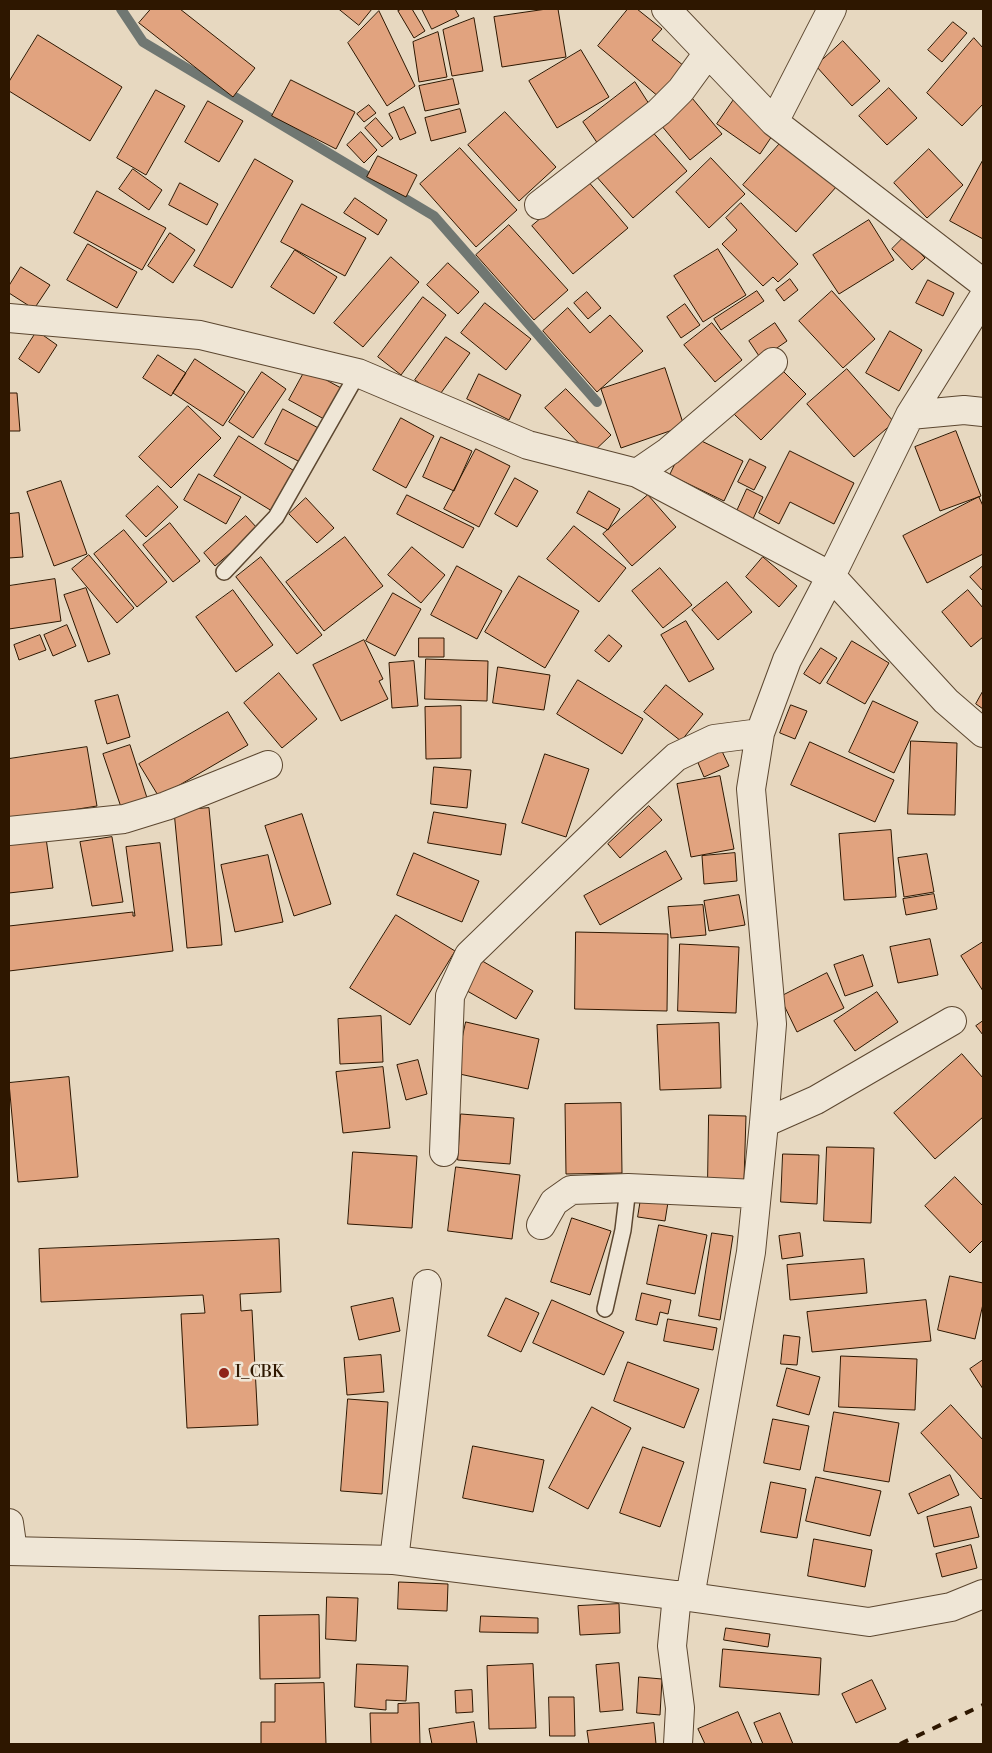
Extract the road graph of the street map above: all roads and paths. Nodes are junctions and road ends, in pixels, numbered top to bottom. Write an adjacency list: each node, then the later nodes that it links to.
1 (666, 9): 3 (street)
2 (832, 9): 4 (street)
3 (708, 53): 4 (street); 5 (street)
4 (774, 122): 6 (street)
5 (539, 205)
6 (983, 283)
7 (983, 298): 12 (street)
8 (9, 318): 10 (street)
9 (773, 362): 13 (street)
10 (358, 373): 13 (street); 14 (lane)
11 (983, 412): 12 (street)
12 (910, 415): 15 (street)
13 (637, 473): 15 (street)
14 (224, 572)
15 (831, 576): 16 (street); 17 (street)
16 (760, 733): 21 (street); 22 (street)
17 (983, 733)
18 (268, 765): 19 (street)
19 (9, 831)
20 (952, 1021): 21 (street)
21 (764, 1123): 24 (street)
22 (444, 1152)
23 (628, 1188): 24 (street); 25 (street); 27 (lane)
24 (756, 1194): 32 (street)
25 (542, 1225)
26 (427, 1284): 30 (street)
27 (606, 1309)
28 (9, 1524): 29 (street)
29 (11, 1551): 30 (street)
30 (394, 1560): 32 (street)
31 (983, 1594): 32 (street)
32 (684, 1596): 33 (street)
33 (678, 1744)

